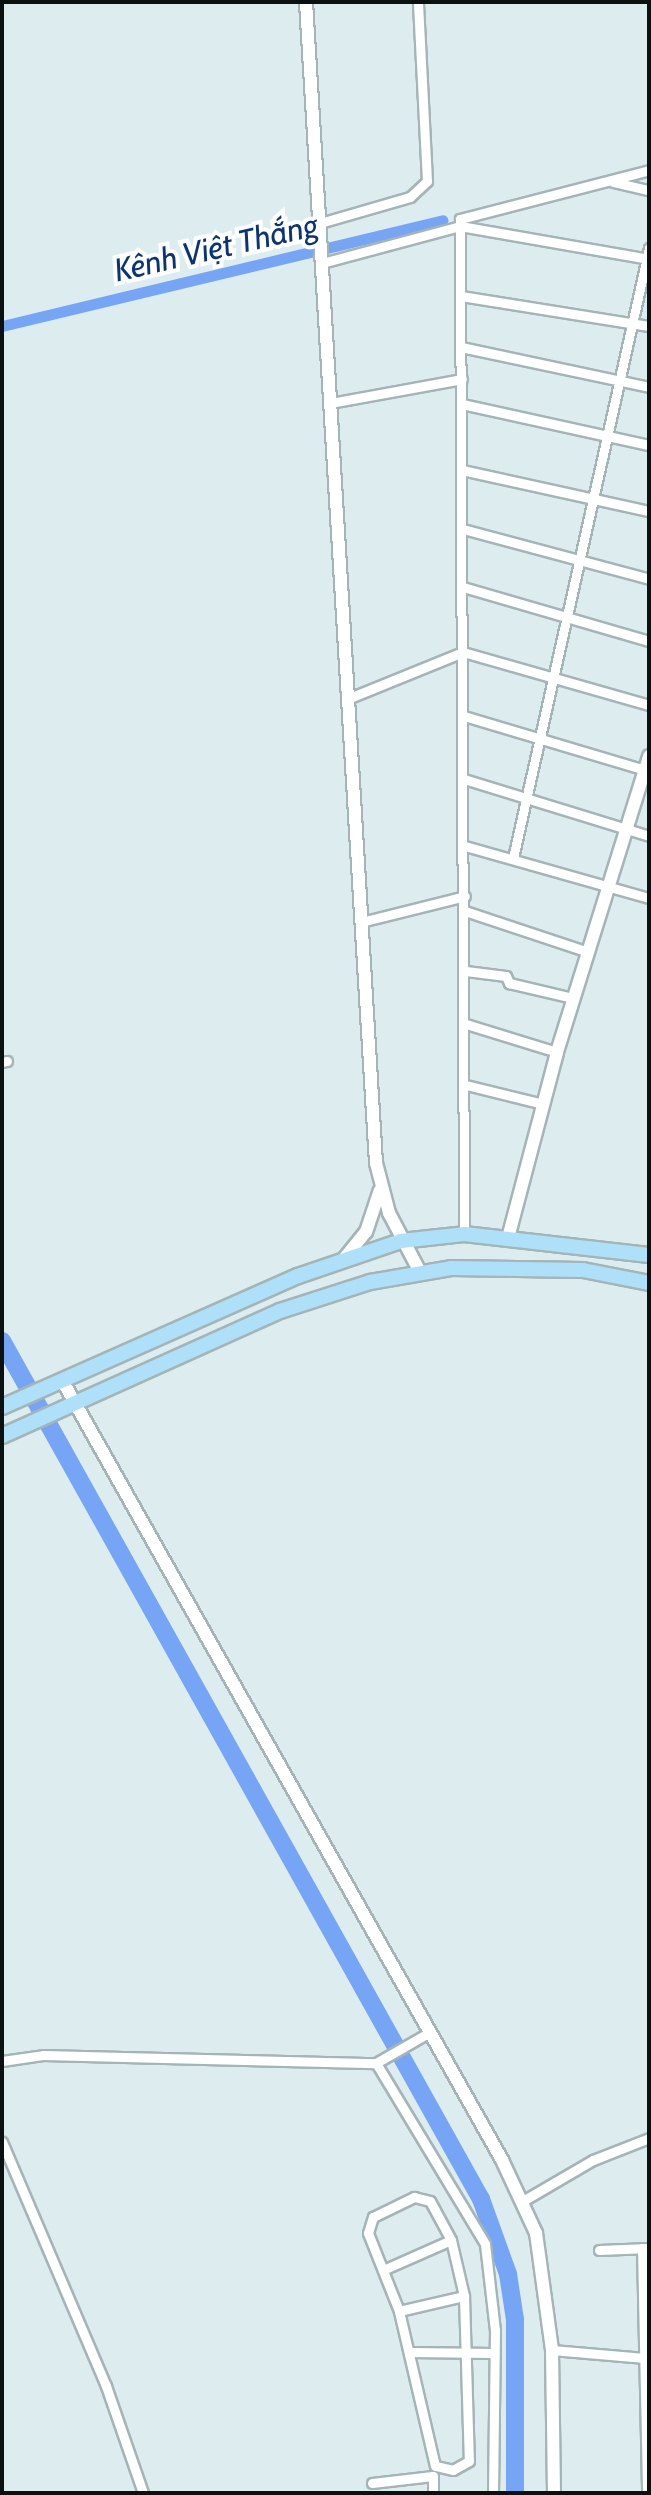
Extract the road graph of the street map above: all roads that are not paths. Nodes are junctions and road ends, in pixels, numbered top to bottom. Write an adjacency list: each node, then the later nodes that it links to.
1 (306, 2): 6 (street)
2 (418, 2): 6 (street)
3 (649, 170): 4 (street)
4 (609, 181): 5 (street); 7 (street)
5 (649, 190)
6 (320, 225): 9 (street)
7 (460, 226): 8 (street); 9 (street); 10 (street)
8 (648, 255): 11 (street)
9 (322, 263): 17 (street)
10 (461, 296): 11 (street); 13 (street)
11 (631, 323): 12 (street); 15 (street)
12 (649, 326)
13 (461, 347): 14 (street); 15 (street)
14 (462, 379): 17 (street); 18 (street)
15 (618, 380): 16 (street); 19 (street)
16 (649, 387)
17 (330, 403): 32 (street)
18 (462, 404): 19 (street); 21 (street)
19 (606, 435): 20 (street); 22 (street)
20 (649, 445)
21 (462, 470): 22 (street); 24 (street)
22 (595, 499): 23 (street); 25 (street)
23 (649, 511)
24 (463, 529): 25 (street); 27 (street)
25 (578, 561): 26 (street); 28 (street)
26 (649, 579)
27 (463, 587): 28 (street); 30 (street)
28 (564, 617): 29 (street); 31 (street)
29 (649, 641)
30 (463, 652): 31 (street); 32 (street); 34 (street)
31 (550, 676): 33 (street); 35 (street)
32 (347, 699): 47 (street)
33 (649, 705)
34 (464, 716): 35 (street); 37 (street)
35 (541, 738): 36 (street); 38 (street)
36 (647, 763): 39 (street)
37 (464, 779): 38 (street); 41 (street)
38 (528, 799): 39 (street); 42 (street)
39 (626, 830): 40 (street); 43 (street)
40 (649, 836)
41 (465, 846): 42 (street); 44 (street)
42 (513, 858): 43 (street)
43 (609, 884): 45 (street); 48 (street)
44 (465, 896): 46 (street); 47 (street)
45 (649, 898)
46 (465, 911): 48 (street); 49 (street)
47 (361, 922): 55 (street)
48 (588, 952): 50 (street)
49 (466, 971): 50 (street); 51 (street)
50 (573, 998): 52 (street)
51 (466, 1024): 52 (street); 53 (street)
52 (557, 1052): 54 (street)
53 (466, 1085): 54 (street); 56 (street)
54 (543, 1104): 57 (street)
55 (380, 1190): 58 (street); 60 (street)
56 (464, 1234): 57 (main road); 58 (main road)
57 (508, 1238): 59 (main road)
58 (401, 1241): 60 (main road); 61 (street)
59 (649, 1255)
60 (342, 1261): 63 (main road)
61 (420, 1272): 62 (main road); 65 (main road)
62 (649, 1283)
63 (62, 1380): 64 (main road); 65 (street)
64 (8, 1402)
65 (73, 1404): 66 (main road); 67 (street)
66 (2, 1436)
67 (430, 2032): 69 (street); 72 (street)
68 (2, 2061): 69 (street)
69 (376, 2063): 82 (street)
70 (649, 2138): 72 (street)
71 (2, 2142): 85 (street)
72 (521, 2202): 80 (street)
73 (451, 2240): 76 (street); 76 (street); 77 (street)
74 (646, 2248): 75 (street); 83 (street)
75 (599, 2250)
76 (383, 2270): 78 (street)
77 (464, 2296): 78 (street); 79 (street)
78 (399, 2311): 81 (street)
79 (466, 2350): 81 (street); 81 (street); 82 (street)
80 (552, 2350): 83 (street); 88 (street)
81 (410, 2352)
82 (493, 2353): 87 (street)
83 (645, 2358): 89 (street)
84 (372, 2483): 86 (street)
85 (143, 2493)
86 (433, 2493)
87 (493, 2493)
88 (554, 2493)
89 (647, 2493)

